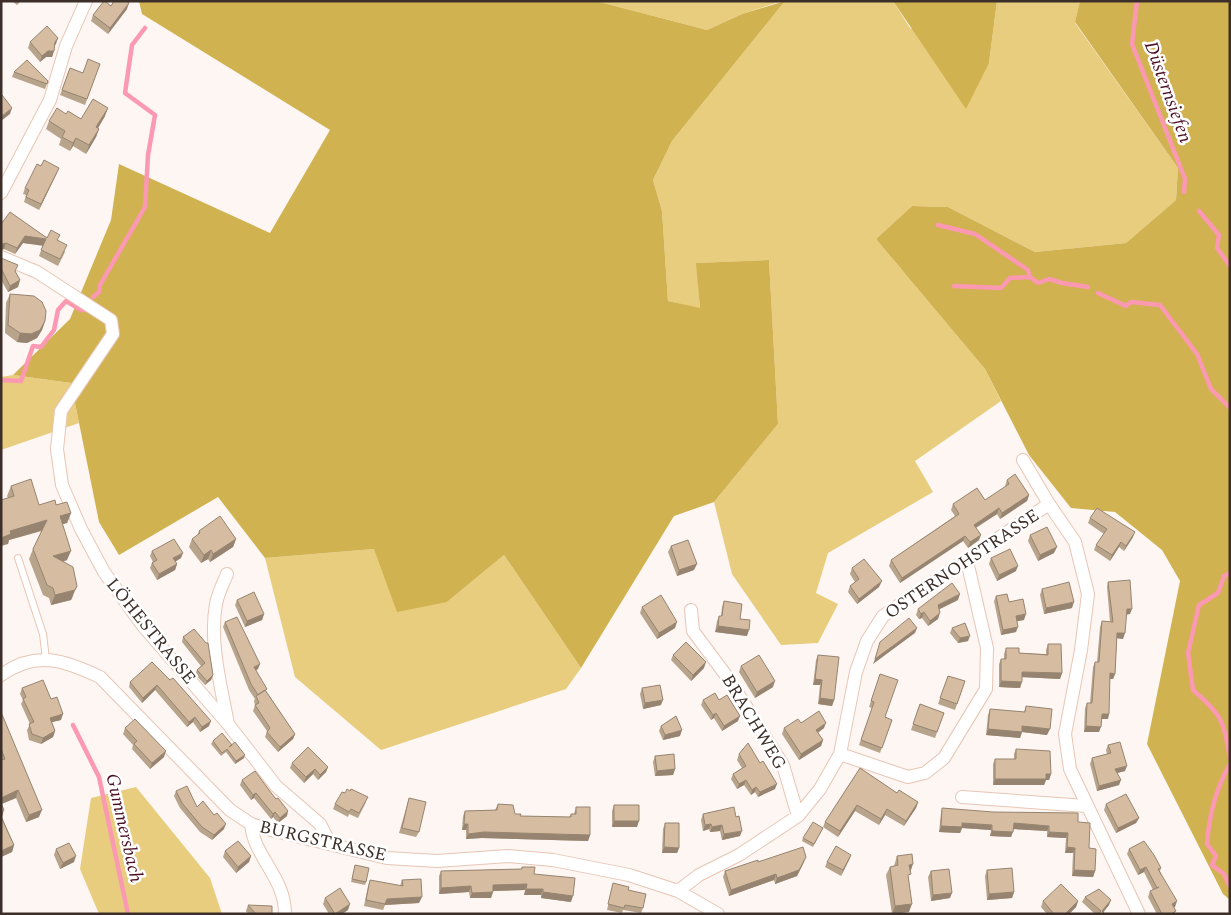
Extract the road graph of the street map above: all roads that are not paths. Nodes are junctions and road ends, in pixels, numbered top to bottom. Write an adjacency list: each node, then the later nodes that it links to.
1 (86, 1): 2 (street)
2 (1, 193)
3 (1, 257): 12 (street, LÖHESTRASSE)
4 (1024, 460): 5 (street, OSTERNOHSTRASSE)
5 (1049, 504): 7 (street, OSTERNOHSTRASSE); 15 (street, OSTERNOHSTRASSE)
6 (18, 558): 10 (lane)
7 (967, 561): 13 (street, OSTERNOHSTRASSE); 13 (street)
8 (227, 574): 12 (street, LÖHESTRASSE)
9 (691, 610): 16 (street, BRACHWEG)
10 (46, 659): 11 (street, BURGSTRASSE); 17 (street, BURGSTRASSE)
11 (1, 675)
12 (228, 724): 18 (street, LÖHESTRASSE)
13 (840, 754): 16 (street, OSTERNOHSTRASSE)
14 (962, 797): 15 (street)
15 (1086, 806): 22 (street, OSTERNOHSTRASSE)
16 (798, 816): 19 (street)
17 (252, 824): 18 (street, BURGSTRASSE); 20 (street)
18 (329, 842): 19 (street, BURGSTRASSE)
19 (678, 892): 21 (street, BURGSTRASSE)
20 (285, 914)
21 (718, 914)
22 (1139, 914)

